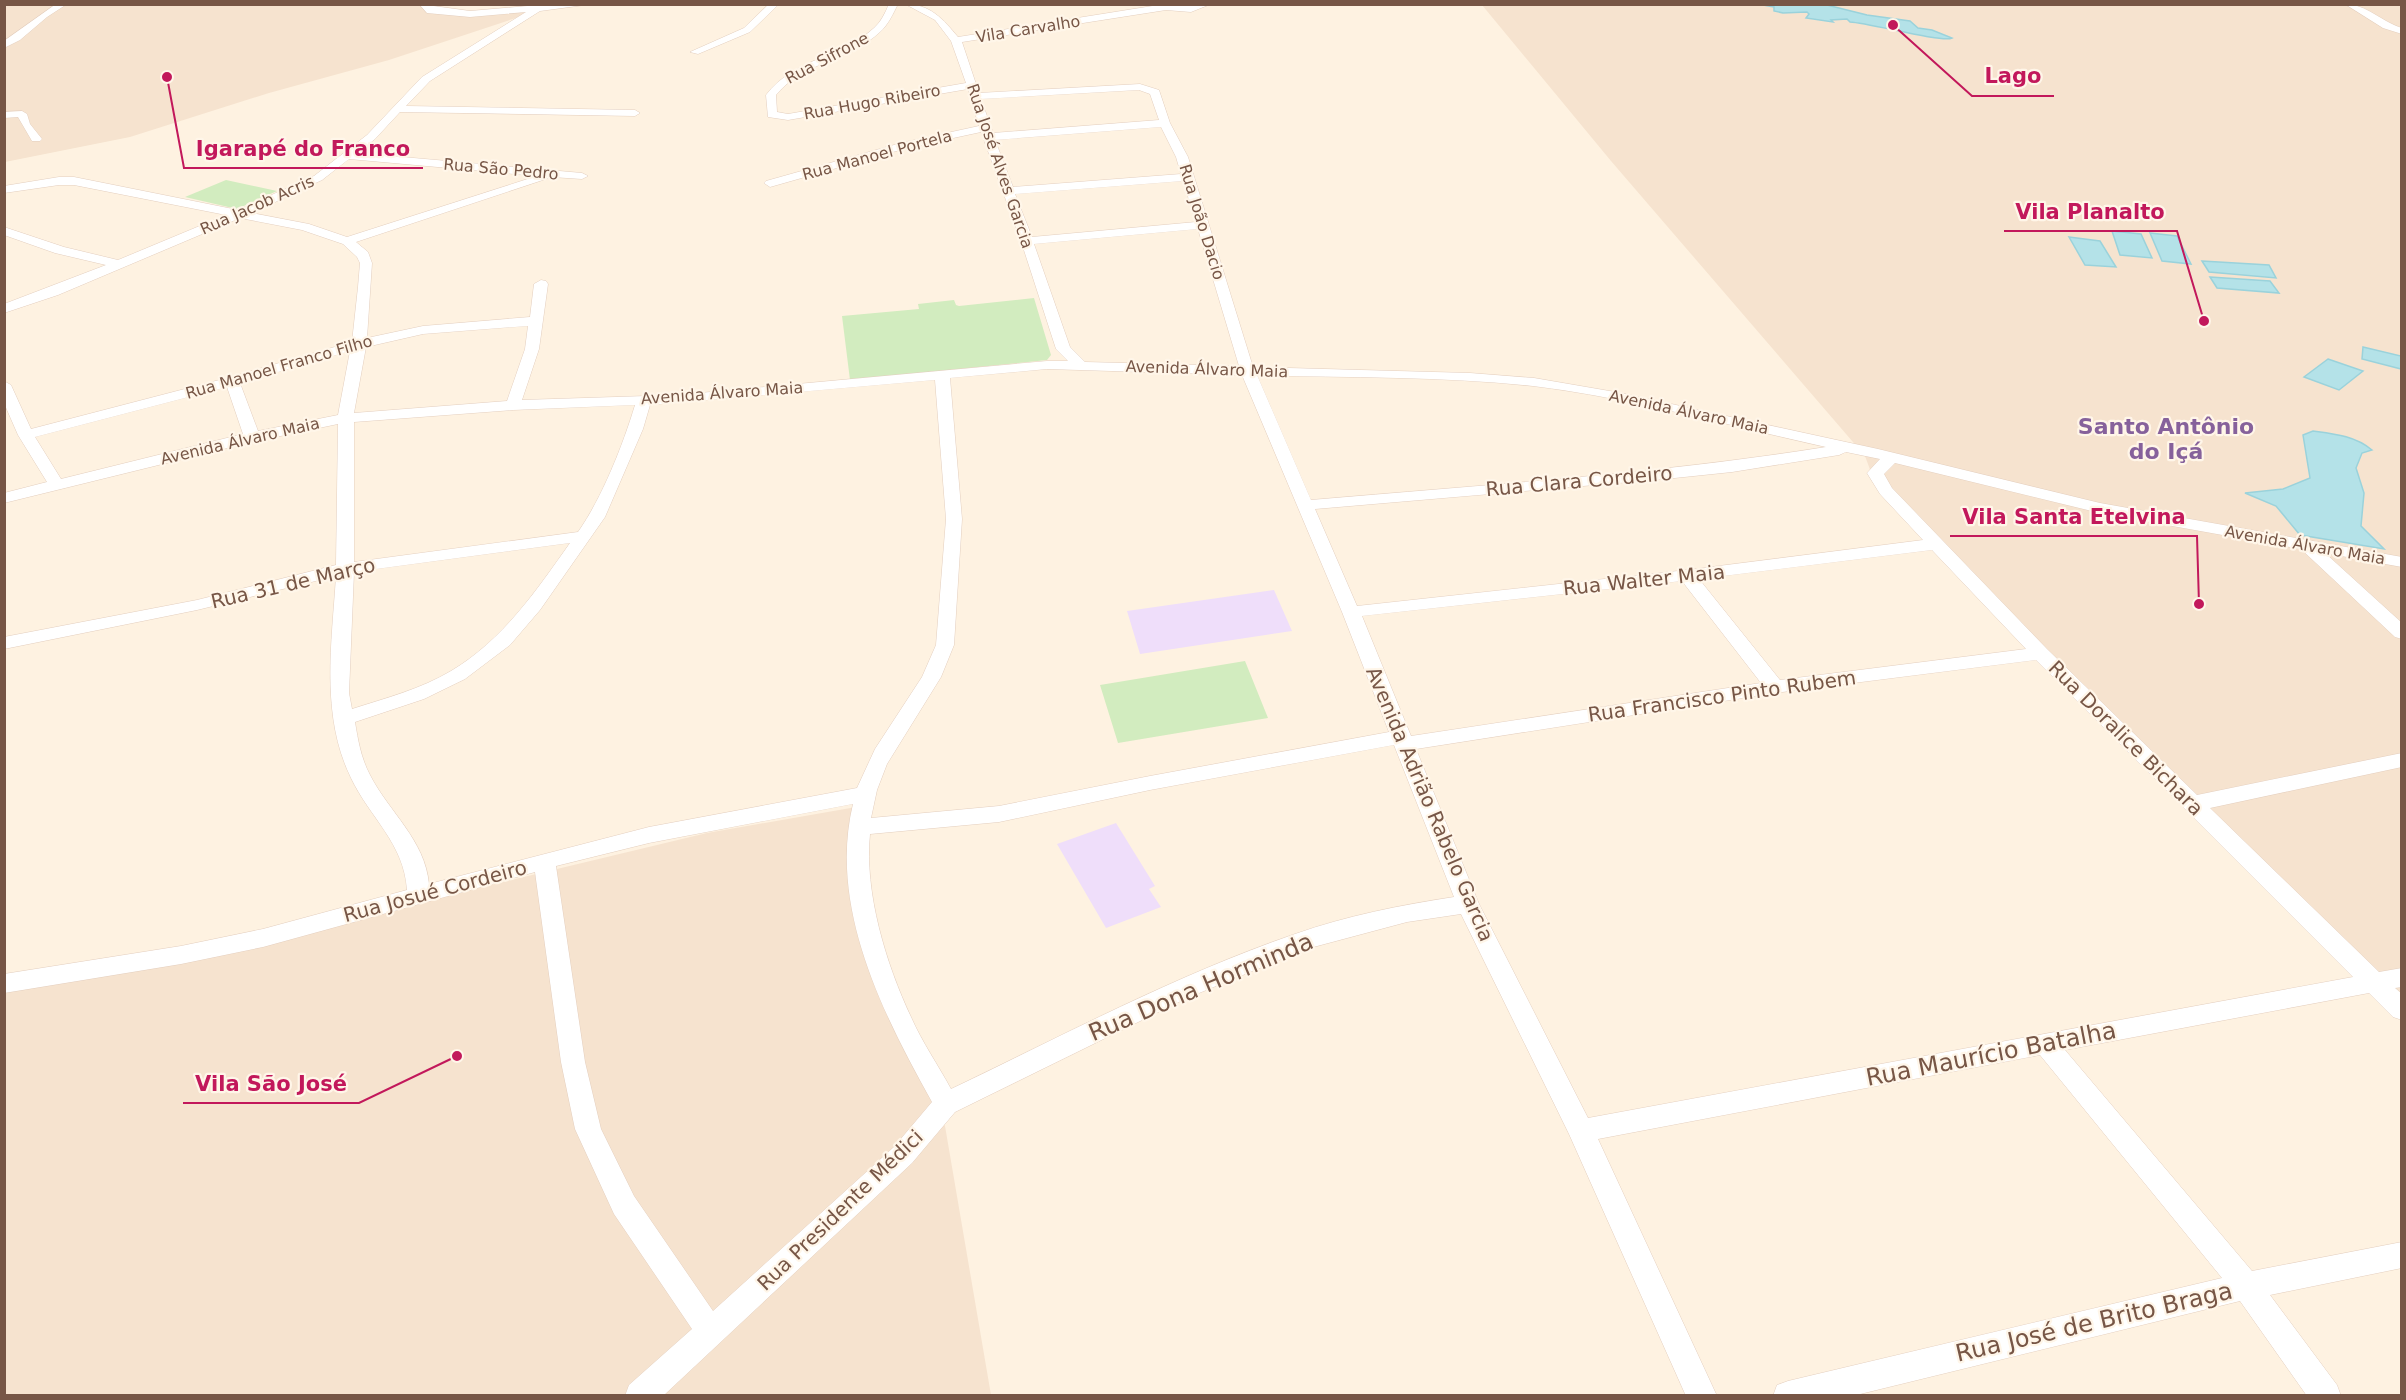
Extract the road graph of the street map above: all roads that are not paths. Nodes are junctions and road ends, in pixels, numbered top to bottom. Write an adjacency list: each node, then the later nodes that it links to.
1 (63, 4): 12 (street)
2 (423, 4): 9 (street)
3 (588, 4): 9 (street)
4 (775, 4): 13 (street)
5 (894, 4): 19 (street, Rua Sifrone)
6 (909, 4): 11 (street, Rua José Alves Garcia)
7 (1207, 4): 11 (street, Vila Carvalho)
8 (2349, 4): 10 (street)
9 (537, 9): 16 (street, Rua Jacob Acris)
10 (2402, 31)
11 (956, 40): 15 (street, Rua José Alves Garcia)
12 (4, 45)
13 (695, 52)
14 (1140, 87): 15 (street, Rua Hugo Ribeiro); 20 (street, Rua João Dacio)
15 (974, 90): 19 (street, Rua Hugo Ribeiro); 23 (street, Rua José Alves Garcia)
16 (396, 109): 17 (street); 25 (street, Rua Jacob Acris)
17 (635, 113)
18 (4, 115): 21 (street)
19 (772, 115)
20 (1165, 123): 23 (street, Rua Manoel Portela); 28 (street, Rua João Dacio)
21 (25, 124): 22 (street); 24 (street)
22 (4, 126)
23 (987, 133): 29 (street, Rua Manoel Portela); 31 (street, Rua José Alves Garcia)
24 (36, 139)
25 (348, 156): 26 (street, Rua São Pedro); 32 (street, Rua Jacob Acris)
26 (552, 174): 27 (street, Rua São Pedro); 36 (street)
27 (582, 176)
28 (1187, 177): 31 (street); 33 (street, Rua João Dacio)
29 (771, 183)
30 (4, 190): 32 (street)
31 (1007, 190): 35 (street, Rua José Alves Garcia)
32 (241, 213): 36 (street); 37 (street, Rua Jacob Acris)
33 (1203, 225): 35 (street); 45 (street, Rua João Dacio)
34 (4, 231): 37 (street)
35 (1027, 241): 42 (street, Rua José Alves Garcia)
36 (347, 242): 41 (street)
37 (119, 264): 39 (street, Rua Jacob Acris)
38 (541, 284): 40 (street)
39 (4, 309)
40 (536, 321): 41 (street, Rua Manoel Franco Filho); 50 (street)
41 (359, 344): 47 (street, Rua Manoel Franco Filho); 51 (street)
42 (1063, 349): 43 (street); 44 (street, Rua José Alves Garcia)
43 (1047, 365): 44 (street, Avenida Álvaro Maia); 46 (street, Avenida Álvaro Maia)
44 (1080, 366): 45 (street, Avenida Álvaro Maia)
45 (1248, 370): 54 (street, Avenida Álvaro Maia); 58 (street, Avenida Adrião Rabelo Garcia)
46 (942, 375): 49 (street, Avenida Álvaro Maia); 73 (street)
47 (232, 381): 52 (street, Rua Manoel Franco Filho); 53 (street)
48 (4, 385): 52 (street)
49 (644, 399): 50 (street, Avenida Álvaro Maia); 59 (street)
50 (513, 405): 51 (street, Avenida Álvaro Maia)
51 (347, 418): 53 (street, Avenida Álvaro Maia); 63 (street)
52 (26, 435): 56 (street)
53 (252, 436): 56 (street, Avenida Álvaro Maia)
54 (1851, 448): 55 (street, Avenida Álvaro Maia); 58 (street, Rua Clara Cordeiro)
55 (1891, 458): 60 (street, Rua Doralice Bichara); 61 (street, Avenida Álvaro Maia)
56 (57, 484): 57 (street, Avenida Álvaro Maia)
57 (4, 498)
58 (1305, 505): 65 (street, Avenida Adrião Rabelo Garcia)
59 (585, 536): 63 (street, Rua 31 de Março); 70 (street)
60 (1936, 544): 64 (street, Rua Walter Maia); 68 (street, Rua Doralice Bichara)
61 (2308, 547): 62 (street, Avenida Álvaro Maia); 66 (street)
62 (2402, 562)
63 (345, 568): 67 (street, Rua 31 de Março); 70 (street)
64 (1687, 575): 65 (street, Rua Walter Maia); 69 (street)
65 (1351, 612): 71 (street, Avenida Adrião Rabelo Garcia)
66 (2402, 633)
67 (4, 643)
68 (2040, 653): 69 (street, Rua Francisco Pinto Rubem); 74 (street, Rua Doralice Bichara)
69 (1775, 687): 71 (street, Rua Francisco Pinto Rubem)
70 (344, 718): 77 (street)
71 (1402, 740): 75 (street, Rua Francisco Pinto Rubem); 78 (street, Avenida Adrião Rabelo Garcia)
72 (2402, 760): 74 (street)
73 (865, 794): 75 (street); 76 (street, Rua Josué Cordeiro)
74 (2192, 804): 80 (street, Rua Doralice Bichara)
75 (859, 827): 84 (street)
76 (544, 861): 77 (street, Rua Josué Cordeiro); 88 (street)
77 (418, 896): 81 (street, Rua Josué Cordeiro)
78 (1468, 904): 84 (street, Rua Dona Horminda); 85 (street, Avenida Adrião Rabelo Garcia)
79 (2402, 977): 80 (street, Rua Maurício Batalha)
80 (2375, 982): 82 (street, Rua Doralice Bichara); 83 (street, Rua Maurício Batalha)
81 (4, 984)
82 (2402, 1010)
83 (2045, 1044): 85 (street, Rua Maurício Batalha); 87 (street)
84 (946, 1104): 88 (street, Rua Presidente Médici)
85 (1581, 1131): 90 (street, Avenida Adrião Rabelo Garcia)
86 (2402, 1255): 87 (street, Rua José de Brito Braga)
87 (2246, 1286): 91 (street, Rua José de Brito Braga); 92 (street)
88 (711, 1332): 89 (street, Rua Presidente Médici)
89 (640, 1395)
90 (1702, 1395)
91 (1788, 1395)
92 (2326, 1395)

